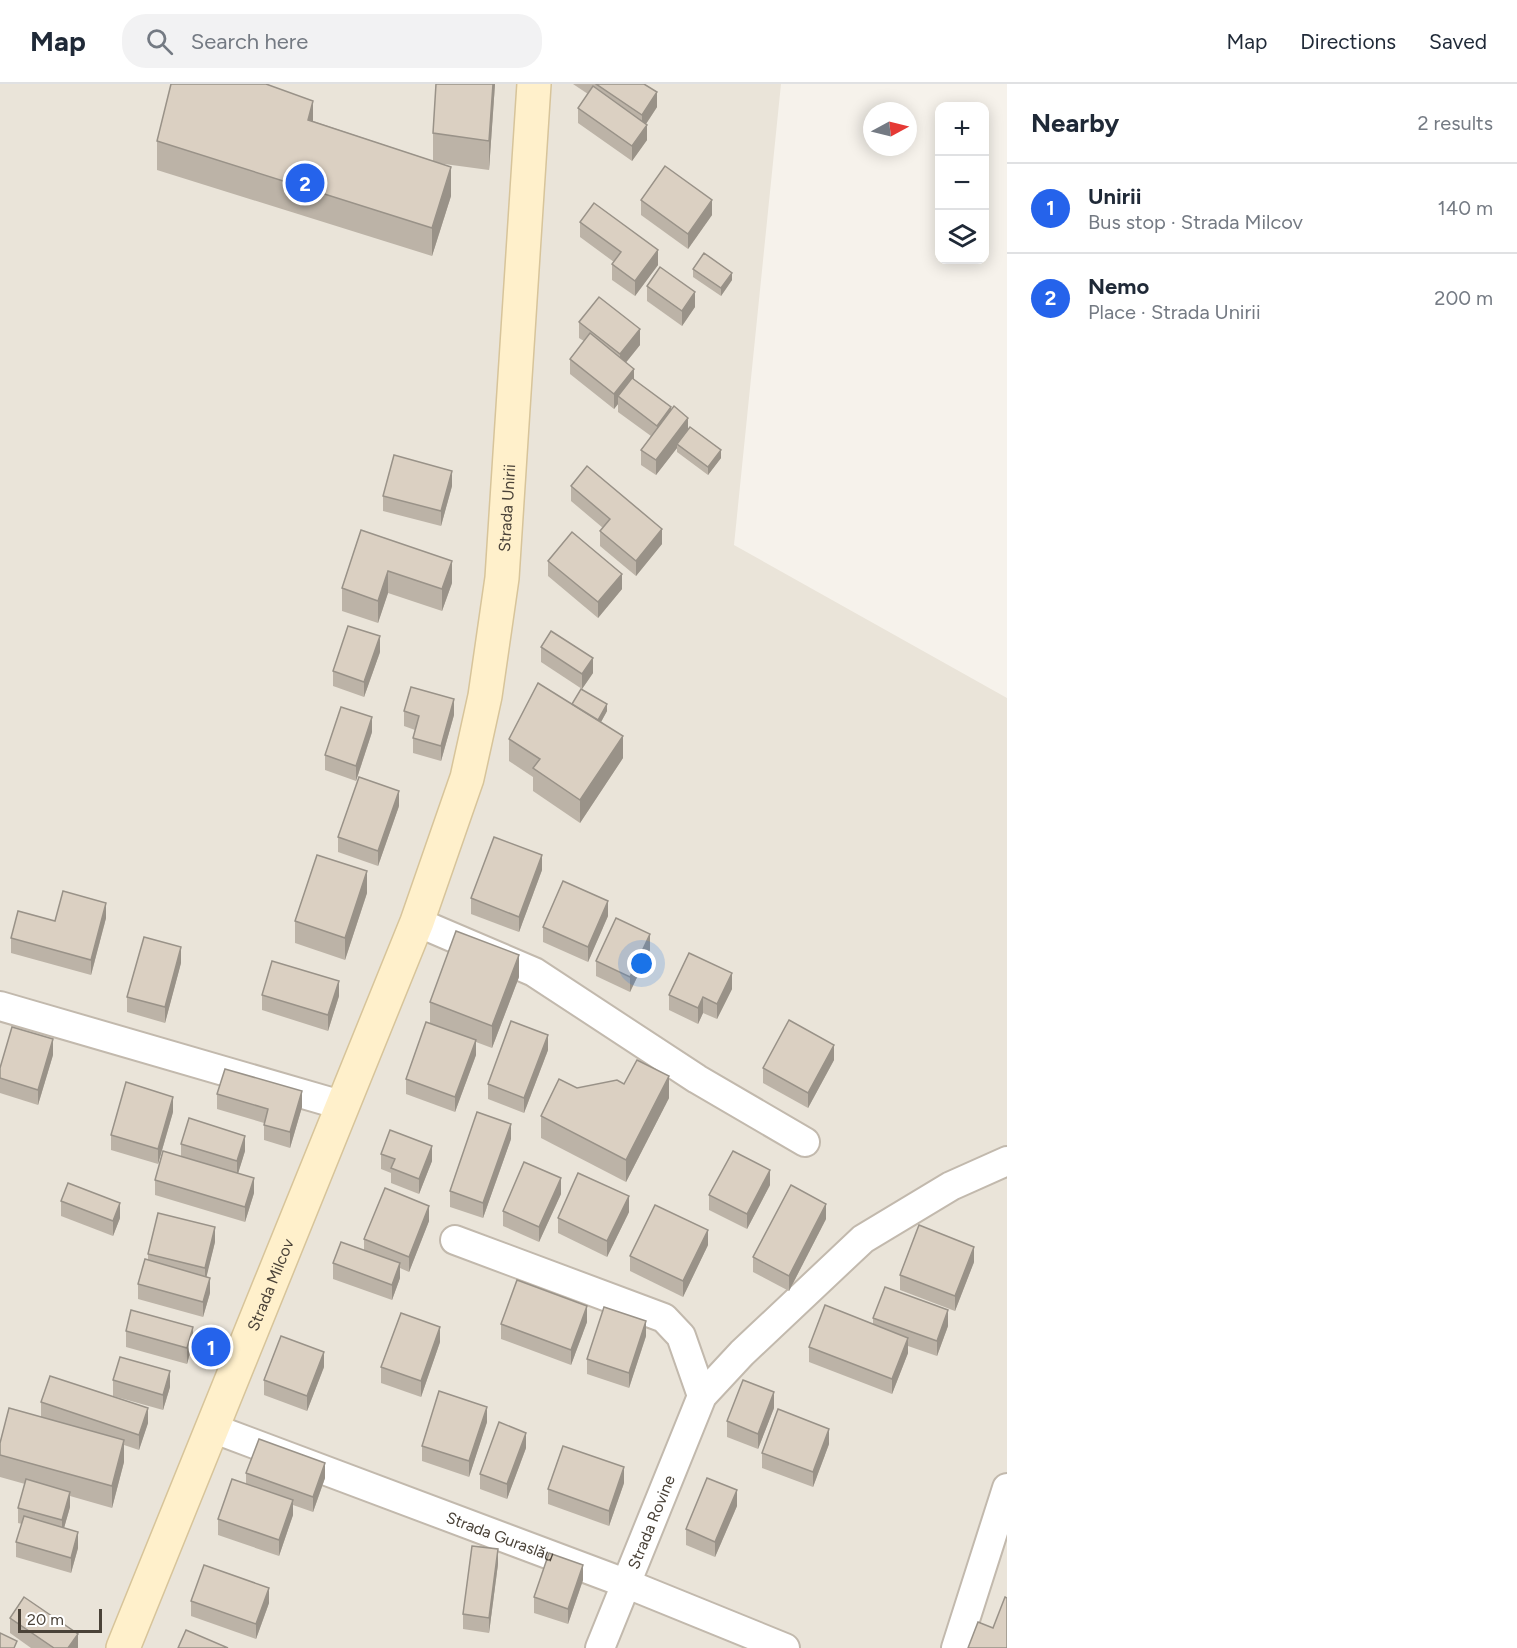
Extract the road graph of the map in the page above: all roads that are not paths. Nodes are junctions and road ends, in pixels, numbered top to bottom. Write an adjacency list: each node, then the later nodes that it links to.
1 (534, 84): 2 (main road, Strada Unirii)
2 (417, 922): 4 (main road, Strada Milcov); 5 (street)
3 (0, 1006): 4 (street)
4 (341, 1105): 9 (main road, Strada Milcov)
5 (805, 1142)
6 (1007, 1161): 8 (street)
7 (455, 1240): 8 (street)
8 (702, 1395): 11 (street, Strada Rovine)
9 (212, 1428): 11 (street, Strada Guraslău); 12 (main road, Strada Milcov)
10 (1007, 1488): 15 (street)
11 (625, 1583): 13 (street, Strada Rovine); 14 (street, Strada Guraslău)
12 (123, 1648)
13 (600, 1648)
14 (785, 1648)
15 (956, 1648)

